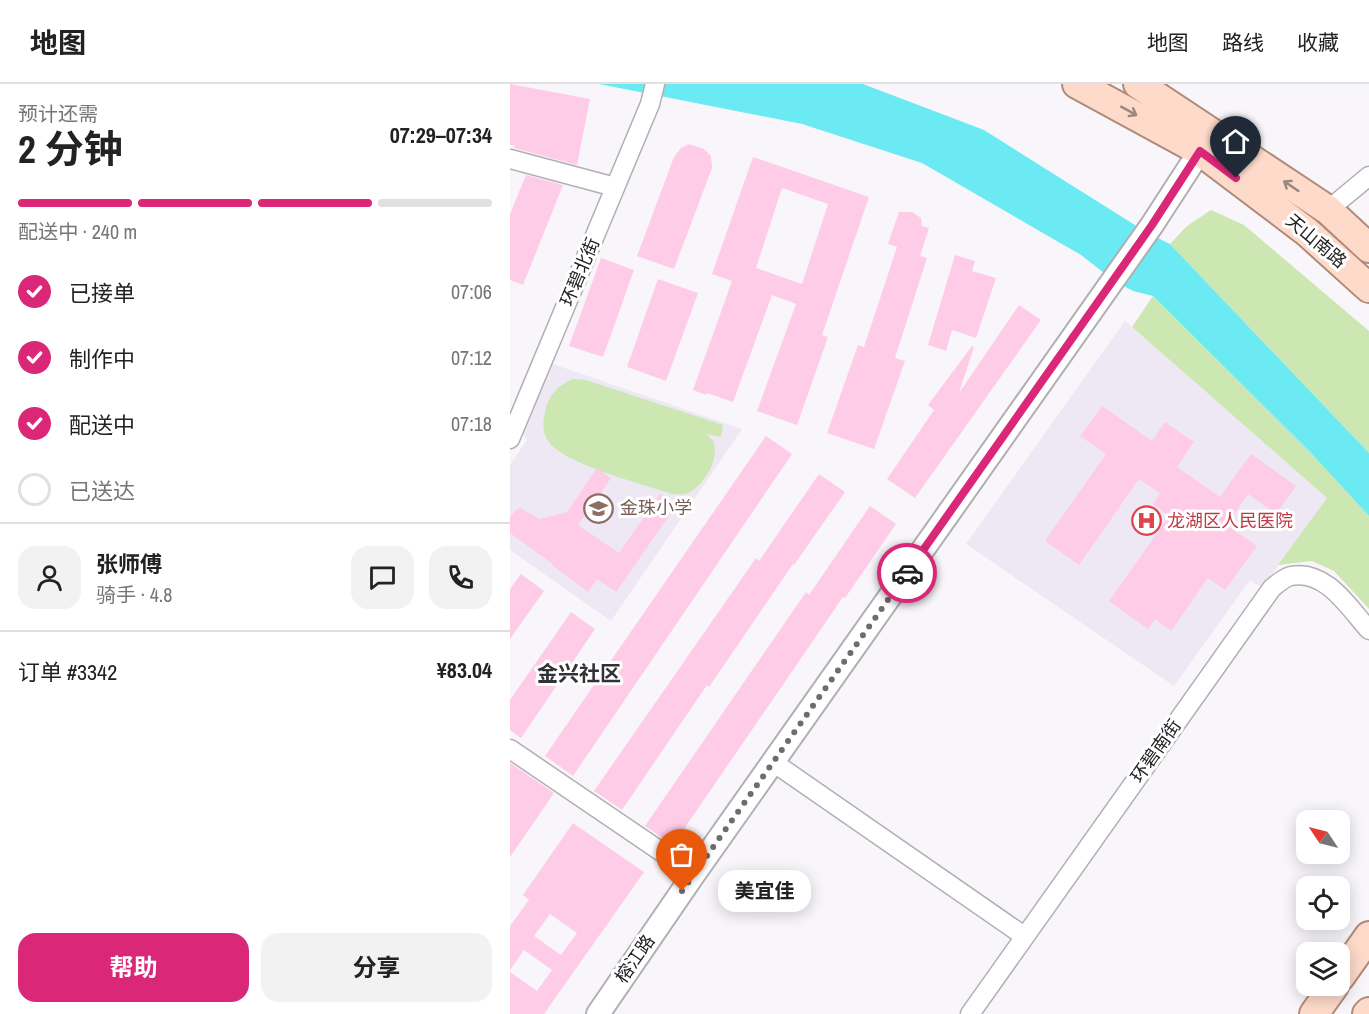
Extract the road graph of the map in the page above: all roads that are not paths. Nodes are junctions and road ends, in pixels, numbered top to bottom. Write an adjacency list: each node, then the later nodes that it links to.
1 (655, 84): 7 (street, 环碧北街)
2 (1077, 84): 4 (main road, 天山南路, one-way to 4)
3 (1138, 84): 8 (main road, 天山南路, one-way to 3)
4 (1200, 151): 10 (main road, 天山南路); 14 (street, 榕江路)
5 (510, 159): 7 (street)
6 (1369, 176): 8 (street)
7 (615, 187): 11 (street, 环碧北街)
8 (1328, 210): 9 (main road, 天山南路)
9 (1369, 248)
10 (1369, 288)
11 (510, 439)
12 (1369, 630): 16 (street, 环碧南街)
13 (510, 749): 15 (street)
14 (772, 762): 15 (street, 榕江路); 16 (street)
15 (694, 874): 20 (street, 榕江路)
16 (1024, 936): 21 (street, 环碧南街)
17 (1369, 936): 18 (main road)
18 (1350, 963)
19 (1327, 996): 22 (main road)
20 (598, 1014)
21 (970, 1014)
22 (1314, 1014)

